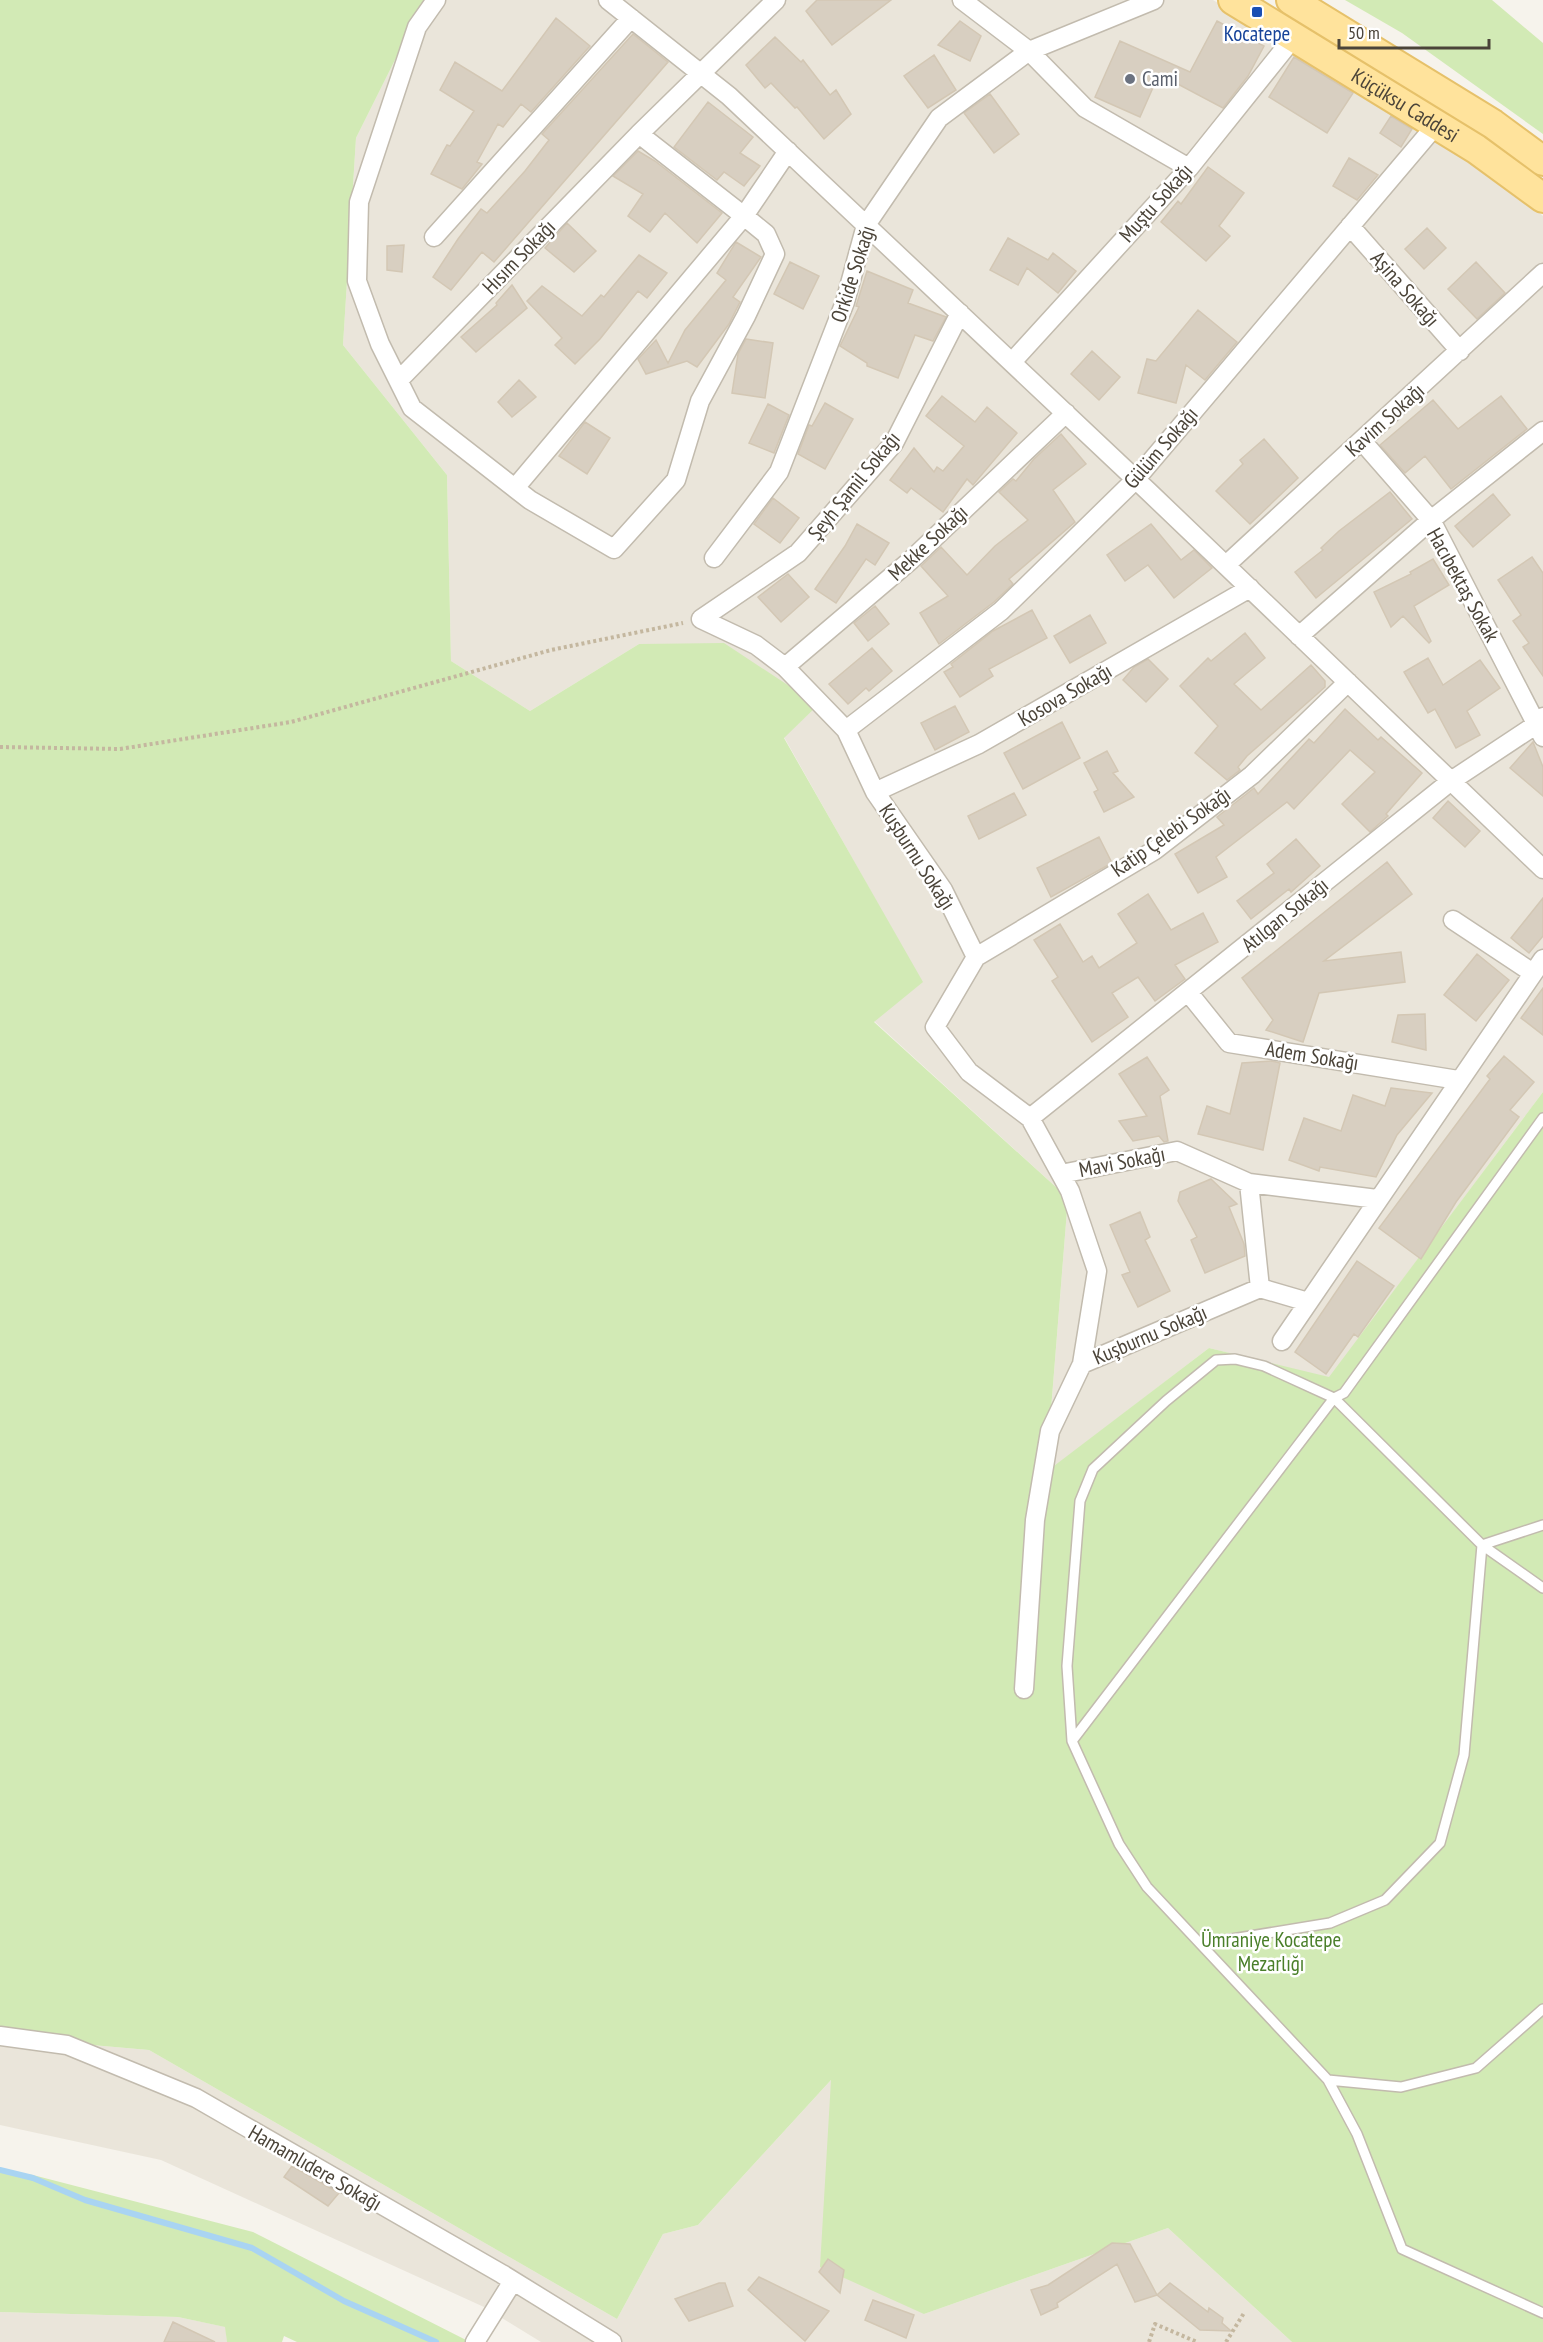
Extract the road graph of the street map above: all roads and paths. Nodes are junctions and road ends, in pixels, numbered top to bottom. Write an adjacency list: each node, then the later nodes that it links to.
1 (436, 0): 26 (street)
2 (608, 0): 8 (street)
3 (776, 0): 11 (street)
4 (962, 0): 10 (street)
5 (1155, 0): 10 (street, Orkide Sokağı)
6 (1233, 0): 9 (main road, Küçüksu Caddesi)
7 (1291, 0): 15 (main road, Küçüksu Caddesi)
8 (631, 18): 11 (street); 21 (street)
9 (1294, 37): 12 (main road, Küçüksu Caddesi); 16 (street, Muştu Sokağı)
10 (1029, 51): 16 (street); 19 (street, Orkide Sokağı)
11 (702, 74): 13 (street, Hısım Sokağı); 14 (street)
12 (1436, 125): 17 (main road, Küçüksu Caddesi); 20 (street, Gülüm Sokağı)
13 (639, 134): 18 (street); 26 (street, Hısım Sokağı)
14 (788, 151): 18 (street); 19 (street)
15 (1543, 161)
16 (1189, 168): 25 (street, Muştu Sokağı)
17 (1543, 198)
18 (744, 216): 31 (street); 31 (street)
19 (866, 225): 23 (street); 33 (street, Orkide Sokağı)
20 (1350, 226): 24 (street, Aşina Sokağı); 30 (street, Gülüm Sokağı)
21 (434, 237)
22 (1543, 273): 24 (street, Kavim Sokağı)
23 (960, 313): 25 (street); 36 (street, Şeyh Şamil Sokağı)
24 (1460, 351): 29 (street, Kavim Sokağı)
25 (1012, 362): 27 (street)
26 (399, 380): 31 (street)
27 (1066, 413): 30 (street); 38 (street, Mekke Sokağı)
28 (1543, 431): 32 (street)
29 (1362, 441): 32 (street); 34 (street, Kavim Sokağı)
30 (1136, 479): 34 (street); 41 (street, Gülüm Sokağı)
31 (515, 488)
32 (1431, 520): 37 (street, Hacıbektaş Sokak); 40 (street, Hacıbektaş Sokak)
33 (714, 558)
34 (1226, 565): 35 (street)
35 (1250, 588): 37 (street); 44 (street, Kosova Sokağı)
36 (701, 619): 38 (street, Kuşburnu Sokağı); 42 (path)
37 (1299, 636): 39 (street)
38 (785, 667): 41 (street, Kuşburnu Sokağı)
39 (1348, 682): 43 (street); 47 (street, Katip Çelebi Sokağı)
40 (1541, 726): 43 (street, Atılgan Sokağı)
41 (846, 730): 44 (street, Kuşburnu Sokağı)
42 (0, 747)
43 (1451, 781): 45 (street); 49 (street, Atılgan Sokağı)
44 (875, 792): 47 (street, Kuşburnu Sokağı)
45 (1543, 869)
46 (1453, 920): 48 (street)
47 (976, 957): 51 (street, Kuşburnu Sokağı)
48 (1538, 966): 50 (street)
49 (1188, 992): 50 (street, Adem Sokağı); 51 (street, Atılgan Sokağı)
50 (1458, 1080): 55 (street)
51 (1030, 1118): 53 (street, Kuşburnu Sokağı)
52 (1543, 1118): 60 (lane)
53 (1061, 1174): 54 (street, Mavi Sokağı); 59 (street, Kuşburnu Sokağı)
54 (1249, 1183): 55 (street, Mavi Sokağı); 56 (street)
55 (1377, 1199): 57 (street)
56 (1260, 1288): 57 (street); 59 (street, Kuşburnu Sokağı)
57 (1308, 1302): 58 (street)
58 (1282, 1341)
59 (1082, 1364): 64 (street)
60 (1334, 1398): 62 (lane); 65 (lane); 65 (lane)
61 (1543, 1525): 62 (lane)
62 (1482, 1545): 63 (lane); 66 (lane)
63 (1543, 1588)
64 (1024, 1689)
65 (1072, 1741): 66 (lane)
66 (1200, 1944): 69 (lane)
67 (1543, 2009): 69 (lane)
68 (0, 2036): 70 (street, Hamamlıdere Sokağı)
69 (1328, 2080): 72 (lane)
70 (513, 2281): 73 (street); 74 (street, Hamamlıdere Sokağı)
71 (1244, 2313): 77 (path)
72 (1543, 2313)
73 (476, 2342)
74 (612, 2342)
75 (1149, 2342): 76 (path)
76 (1197, 2342)
77 (1226, 2342)

